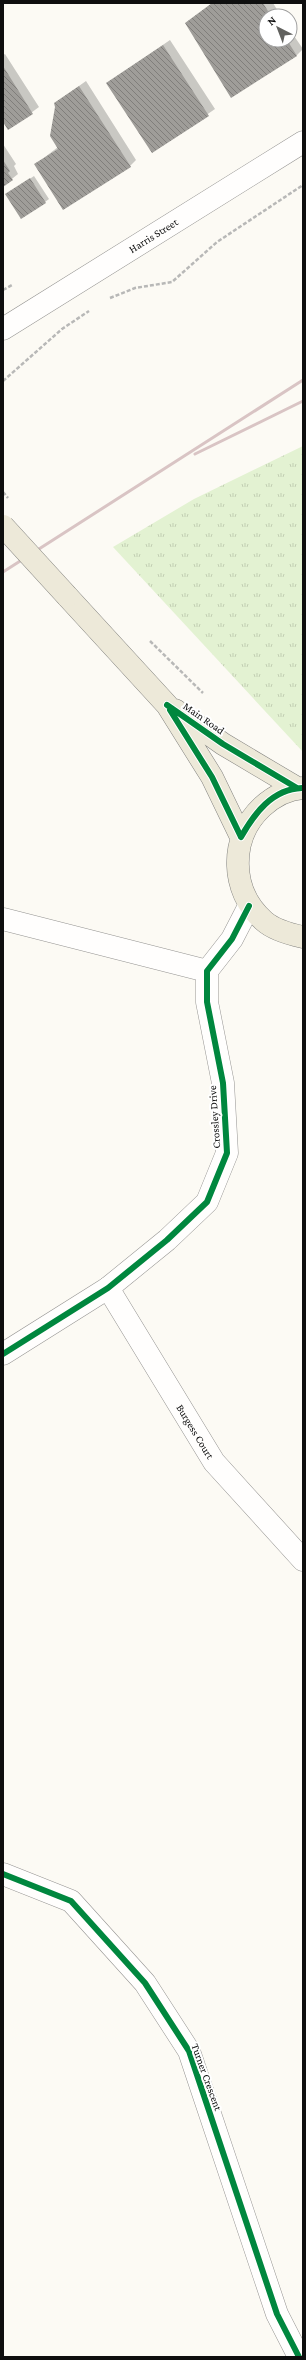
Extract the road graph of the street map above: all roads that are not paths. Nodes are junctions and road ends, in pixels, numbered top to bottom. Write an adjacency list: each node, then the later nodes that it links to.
1 (303, 142): 2 (street, Harris Street)
2 (3, 329)
3 (3, 526): 4 (main road, Main Road, bridge)
4 (167, 705): 5 (main road, Main Road); 6 (main road, Main Road)
5 (300, 788): 6 (main road, Main Road)
6 (241, 837): 7 (main road, Main Road)
7 (249, 906): 9 (main road, Main Road); 10 (street)
8 (3, 919): 10 (street)
9 (303, 937)
10 (207, 971): 11 (street, Crossley Drive)
11 (108, 1288): 12 (street, Crossley Drive); 13 (street, Burgess Court)
12 (3, 1354)
13 (303, 1560)
14 (3, 1874): 15 (street, Turner Crescent)
15 (299, 2357)

